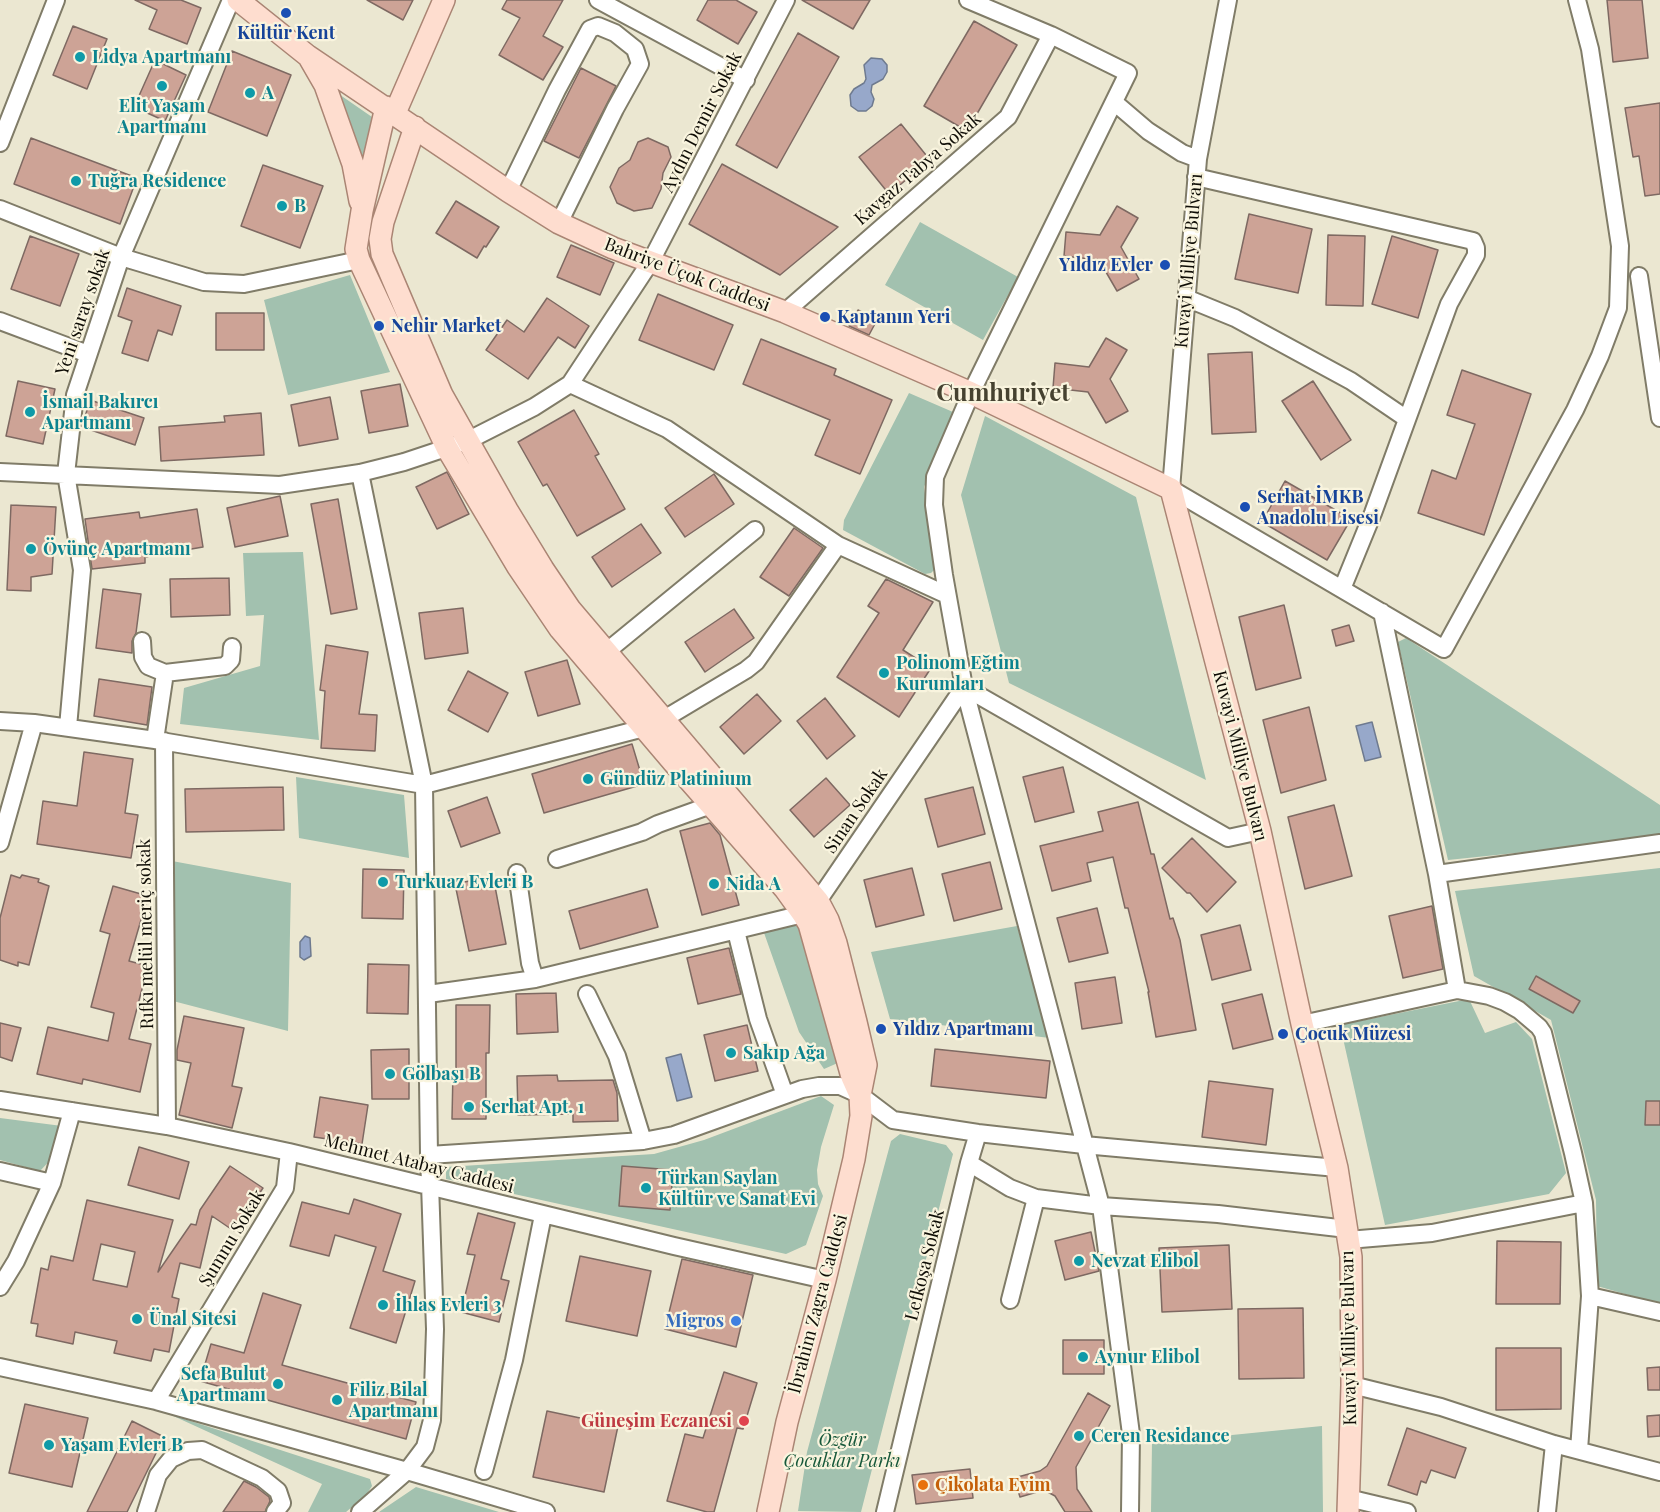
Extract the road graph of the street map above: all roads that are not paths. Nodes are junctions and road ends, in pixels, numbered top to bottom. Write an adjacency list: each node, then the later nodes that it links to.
1 (56, 0): 16 (street)
2 (231, 0): 23 (street, Yeni saray sokak)
3 (238, 0): 11 (main road, Bahriye Üçok Caddesi)
4 (444, 0): 14 (main road)
5 (598, 0): 12 (street)
6 (786, 0): 12 (street, Aydın Demir Sokak)
7 (1228, 0): 17 (street, Kuvayi Milliye Bulvarı)
8 (1577, 0): 44 (street)
9 (972, 1): 10 (street)
10 (1051, 35): 13 (street); 28 (street, Kavgaz Tabya Sokak)
11 (308, 56): 14 (main road, Bahriye Üçok Caddesi); 21 (main road)
12 (746, 80): 25 (street, Aydın Demir Sokak)
13 (1114, 102): 17 (street); 32 (street)
14 (390, 110): 15 (main road, Bahriye Üçok Caddesi); 21 (main road)
15 (415, 127): 19 (main road, Bahriye Üçok Caddesi); 35 (main road)
16 (0, 143)
17 (1198, 159): 18 (street, Kuvayi Milliye Bulvarı)
18 (1196, 177): 27 (street, Kuvayi Milliye Bulvarı); 34 (street)
19 (508, 191): 22 (main road, Bahriye Üçok Caddesi); 22 (street)
20 (0, 209): 23 (street)
21 (362, 211): 24 (main road)
22 (559, 223): 25 (main road, Bahriye Üçok Caddesi)
23 (121, 256): 24 (street); 30 (street, Yeni saray sokak)
24 (359, 260): 35 (main road)
25 (651, 261): 28 (main road, Bahriye Üçok Caddesi); 31 (street, Aydın Demir Sokak)
26 (1639, 276): 33 (street)
27 (1186, 298): 34 (street); 39 (street, Kuvayi Milliye Bulvarı)
28 (784, 312): 32 (main road, Bahriye Üçok Caddesi)
29 (0, 321): 30 (street)
30 (88, 354): 38 (street, Yeni saray sokak)
31 (570, 384): 35 (street); 41 (street)
32 (971, 393): 39 (main road, Bahriye Üçok Caddesi); 43 (street)
33 (1660, 418)
34 (1407, 419): 42 (street)
35 (457, 445): 37 (street); 47 (main road); 54 (main road)
36 (0, 472): 38 (street)
37 (360, 473): 38 (street); 56 (street)
38 (66, 474): 53 (street, Yeni saray sokak)
39 (1171, 489): 42 (street); 58 (main road, Kuvayi Milliye Bulvarı)
40 (755, 530): 47 (street)
41 (838, 545): 43 (street); 50 (street)
42 (1342, 589): 44 (street)
43 (947, 595): 49 (street)
44 (1382, 612): 63 (street)
45 (142, 641): 48 (street)
46 (232, 647): 48 (street)
47 (606, 652): 50 (main road)
48 (165, 673): 55 (street, Rıfkı melül meriç sokak)
49 (964, 687): 58 (street); 64 (street, Sinan Sokak); 78 (street)
50 (664, 719): 64 (main road)
51 (0, 721): 52 (street)
52 (34, 723): 53 (street); 59 (street)
53 (68, 727): 55 (street)
54 (644, 728): 56 (street); 57 (main road)
55 (159, 740): 56 (street); 75 (street, Rıfkı melül meriç sokak)
56 (424, 784): 68 (street)
57 (711, 805): 61 (street); 64 (main road)
58 (1260, 831): 70 (main road, Kuvayi Milliye Bulvarı)
59 (0, 843)
60 (1660, 843): 63 (street)
61 (557, 859)
62 (517, 873): 66 (street)
63 (1437, 874): 67 (street)
64 (811, 907): 65 (street); 72 (main road, İbrahim Zagra Caddesi)
65 (736, 931): 66 (street); 71 (street)
66 (535, 979): 68 (street)
67 (1457, 990): 70 (street); 87 (street)
68 (428, 994): 80 (street)
69 (587, 994): 77 (street)
70 (1302, 1024): 82 (main road, Kuvayi Milliye Bulvarı)
71 (785, 1095): 72 (street); 77 (street)
72 (860, 1095): 76 (street); 91 (main road, İbrahim Zagra Caddesi)
73 (0, 1100): 74 (street, Mehmet Atabay Caddesi)
74 (72, 1111): 75 (street, Mehmet Atabay Caddesi); 84 (street)
75 (167, 1126): 79 (street, Mehmet Atabay Caddesi)
76 (978, 1133): 78 (street); 81 (street, Lefkoşa Sokak)
77 (644, 1141): 80 (street)
78 (1084, 1145): 82 (street); 88 (street)
79 (289, 1152): 85 (street, Mehmet Atabay Caddesi); 98 (street, Şumnu Sokak)
80 (429, 1155): 85 (street)
81 (969, 1163): 86 (street); 111 (street, Lefkoşa Sokak)
82 (1337, 1168): 90 (main road, Kuvayi Milliye Bulvarı)
83 (0, 1171): 84 (street)
84 (52, 1183): 92 (street)
85 (430, 1188): 89 (street, Mehmet Atabay Caddesi); 101 (street)
86 (1036, 1198): 88 (street); 94 (street)
87 (1584, 1203): 90 (street); 93 (street)
88 (1101, 1206): 90 (street); 112 (street)
89 (543, 1215): 91 (street, Mehmet Atabay Caddesi); 102 (street)
90 (1347, 1234): 97 (main road, Kuvayi Milliye Bulvarı)
91 (825, 1280): 110 (main road, İbrahim Zagra Caddesi)
92 (0, 1287)
93 (1590, 1296): 95 (street); 100 (street)
94 (1010, 1300)
95 (1660, 1312)
96 (0, 1367): 98 (street)
97 (1352, 1385): 99 (street); 104 (main road, Kuvayi Milliye Bulvarı)
98 (156, 1401): 101 (street)
99 (1554, 1444): 100 (street); 114 (street)
100 (1579, 1450): 103 (street)
101 (407, 1471): 105 (street); 108 (street)
102 (484, 1471)
103 (1660, 1472)
104 (1348, 1505): 113 (street)
105 (529, 1509): 109 (street)
106 (146, 1512): 107 (street)
107 (275, 1512)
108 (360, 1512)
109 (546, 1512)
110 (768, 1512)
111 (885, 1512)
112 (1130, 1512)
113 (1407, 1512)
114 (1547, 1512)

